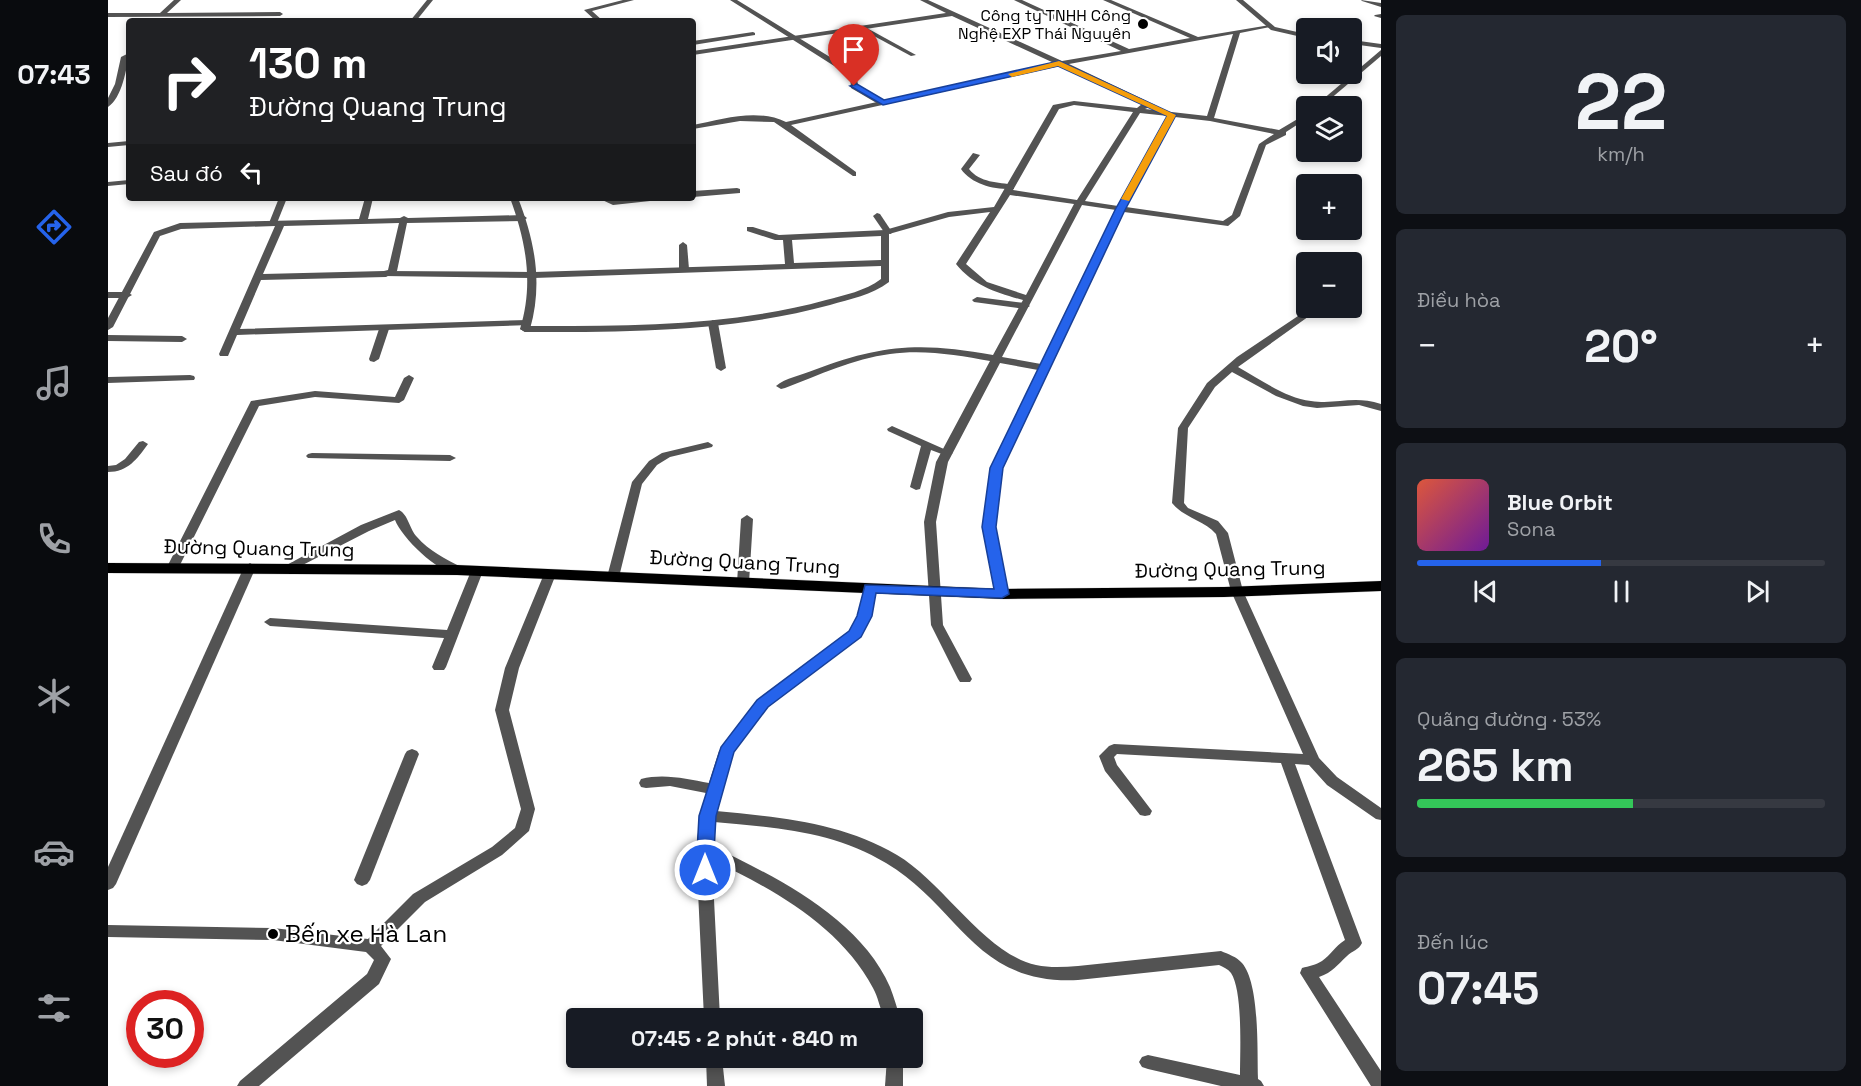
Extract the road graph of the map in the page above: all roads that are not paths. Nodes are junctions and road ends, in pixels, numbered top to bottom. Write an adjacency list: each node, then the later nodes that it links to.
1 (178, 0): 14 (street)
2 (430, 0): 15 (street)
3 (631, 0): 16 (street)
4 (733, 0): 22 (street)
5 (923, 0): 12 (street)
6 (1017, 0): 29 (street)
7 (1106, 0): 23 (street)
8 (1239, 0): 17 (street)
9 (1364, 0): 10 (street)
10 (1381, 5)
11 (280, 14): 14 (street)
12 (951, 14): 18 (street); 34 (street)
13 (108, 15): 14 (street)
14 (161, 15)
15 (415, 18)
16 (596, 18)
17 (1268, 26): 19 (street); 21 (street)
18 (863, 28): 22 (street); 33 (street)
19 (1238, 31): 23 (street); 41 (street)
20 (753, 34): 24 (street)
21 (1296, 34)
22 (792, 38): 28 (street); 36 (street)
23 (1195, 38): 29 (street)
24 (696, 43)
25 (1362, 43): 27 (street)
26 (696, 44): 28 (street)
27 (1381, 46)
28 (706, 51): 31 (street)
29 (1128, 51): 34 (street)
30 (1381, 52): 35 (street)
31 (696, 53)
32 (126, 56): 38 (street)
33 (913, 56)
34 (1059, 64): 36 (street); 37 (street)
35 (1330, 96)
36 (883, 103): 43 (street)
37 (1147, 103): 39 (street); 40 (street)
38 (108, 105)
39 (1138, 111): 40 (street); 52 (street); 58 (street)
40 (1172, 115): 41 (street); 60 (street)
41 (1210, 119): 45 (street)
42 (1296, 123): 45 (street)
43 (785, 124): 44 (street); 49 (street)
44 (696, 127)
45 (1282, 133): 60 (street)
46 (126, 143): 47 (street)
47 (108, 146)
48 (976, 155): 52 (street)
49 (853, 174)
50 (126, 182): 51 (street)
51 (108, 184)
52 (1009, 189): 58 (street); 59 (street)
53 (737, 191): 54 (street)
54 (696, 195)
55 (282, 201): 65 (street)
56 (368, 201): 64 (street)
57 (515, 201): 62 (street)
58 (1079, 203): 60 (street); 79 (street)
59 (996, 209): 67 (street); 79 (street)
60 (1120, 210): 93 (street)
61 (877, 216): 67 (street)
62 (523, 218): 63 (street); 74 (street)
63 (404, 219): 64 (street); 73 (street)
64 (363, 220): 65 (street)
65 (277, 223): 75 (street); 77 (street)
66 (750, 229): 68 (street)
67 (886, 232): 68 (street); 70 (street)
68 (787, 238): 71 (street)
69 (683, 245): 72 (street)
70 (885, 263): 71 (street); 82 (street)
71 (790, 266): 72 (street)
72 (684, 269): 74 (street)
73 (386, 274): 74 (street); 75 (street)
74 (534, 275): 83 (street)
75 (256, 277): 86 (street)
76 (108, 295): 77 (street)
77 (127, 295): 80 (street)
78 (978, 300): 79 (street)
79 (1027, 303): 91 (street)
80 (112, 313): 84 (street)
81 (1300, 318): 94 (street)
82 (713, 323): 83 (street); 92 (street)
83 (526, 326): 85 (street)
84 (108, 327)
85 (384, 328): 86 (street); 90 (street)
86 (233, 332): 89 (street)
87 (108, 339): 88 (street)
88 (182, 339)
89 (224, 354)
90 (374, 359)
91 (997, 360): 93 (street); 98 (street); 104 (street)
92 (721, 368)
93 (1044, 368): 123 (street)
94 (1231, 368): 99 (street); 121 (street)
95 (190, 378): 97 (street)
96 (409, 378): 110 (street)
97 (108, 380)
98 (781, 386)
99 (1381, 408)
100 (892, 429): 102 (street)
101 (143, 444): 107 (street)
102 (927, 444): 104 (street); 108 (street)
103 (708, 445): 117 (street)
104 (947, 453): 122 (street)
105 (312, 456): 106 (street)
106 (450, 458)
107 (108, 469)
108 (916, 487)
109 (747, 519): 118 (street)
110 (173, 567): 111 (main road, Đường Quang Trung); 112 (main road, Đường Quang Trung)
111 (250, 567): 113 (main road, Đường Quang Trung); 138 (street)
112 (108, 568)
113 (287, 568): 114 (main road, Đường Quang Trung); 114 (street)
114 (457, 570): 115 (main road, Đường Quang Trung)
115 (477, 571): 116 (main road, Đường Quang Trung); 125 (street)
116 (550, 574): 117 (main road, Đường Quang Trung); 140 (street)
117 (613, 577): 118 (main road, Đường Quang Trung)
118 (743, 583): 120 (main road, Đường Quang Trung)
119 (1381, 586): 121 (main road, Đường Quang Trung)
120 (870, 588): 122 (main road, Đường Quang Trung); 132 (street)
121 (1237, 591): 123 (main road, Đường Quang Trung); 130 (street)
122 (935, 592): 123 (main road, Đường Quang Trung); 127 (street)
123 (1002, 594)
124 (270, 622): 125 (street)
125 (452, 634): 126 (street)
126 (439, 667)
127 (965, 679)
128 (412, 754): 137 (street)
129 (1286, 758): 130 (street); 133 (street); 150 (street)
130 (1313, 760): 134 (street)
131 (646, 783): 132 (street)
132 (714, 789): 135 (street)
133 (1145, 811)
134 (1381, 815)
135 (707, 816): 136 (street); 146 (street)
136 (704, 849): 141 (street); 142 (street)
137 (362, 880)
138 (108, 884)
139 (108, 931): 140 (street)
140 (371, 946): 147 (street)
141 (711, 1008)
142 (890, 1008)
143 (1148, 1062): 146 (street)
144 (716, 1068): 148 (street)
145 (895, 1068): 149 (street)
146 (1252, 1085)
147 (246, 1086)
148 (720, 1086)
149 (894, 1086)
150 (1381, 1086)

